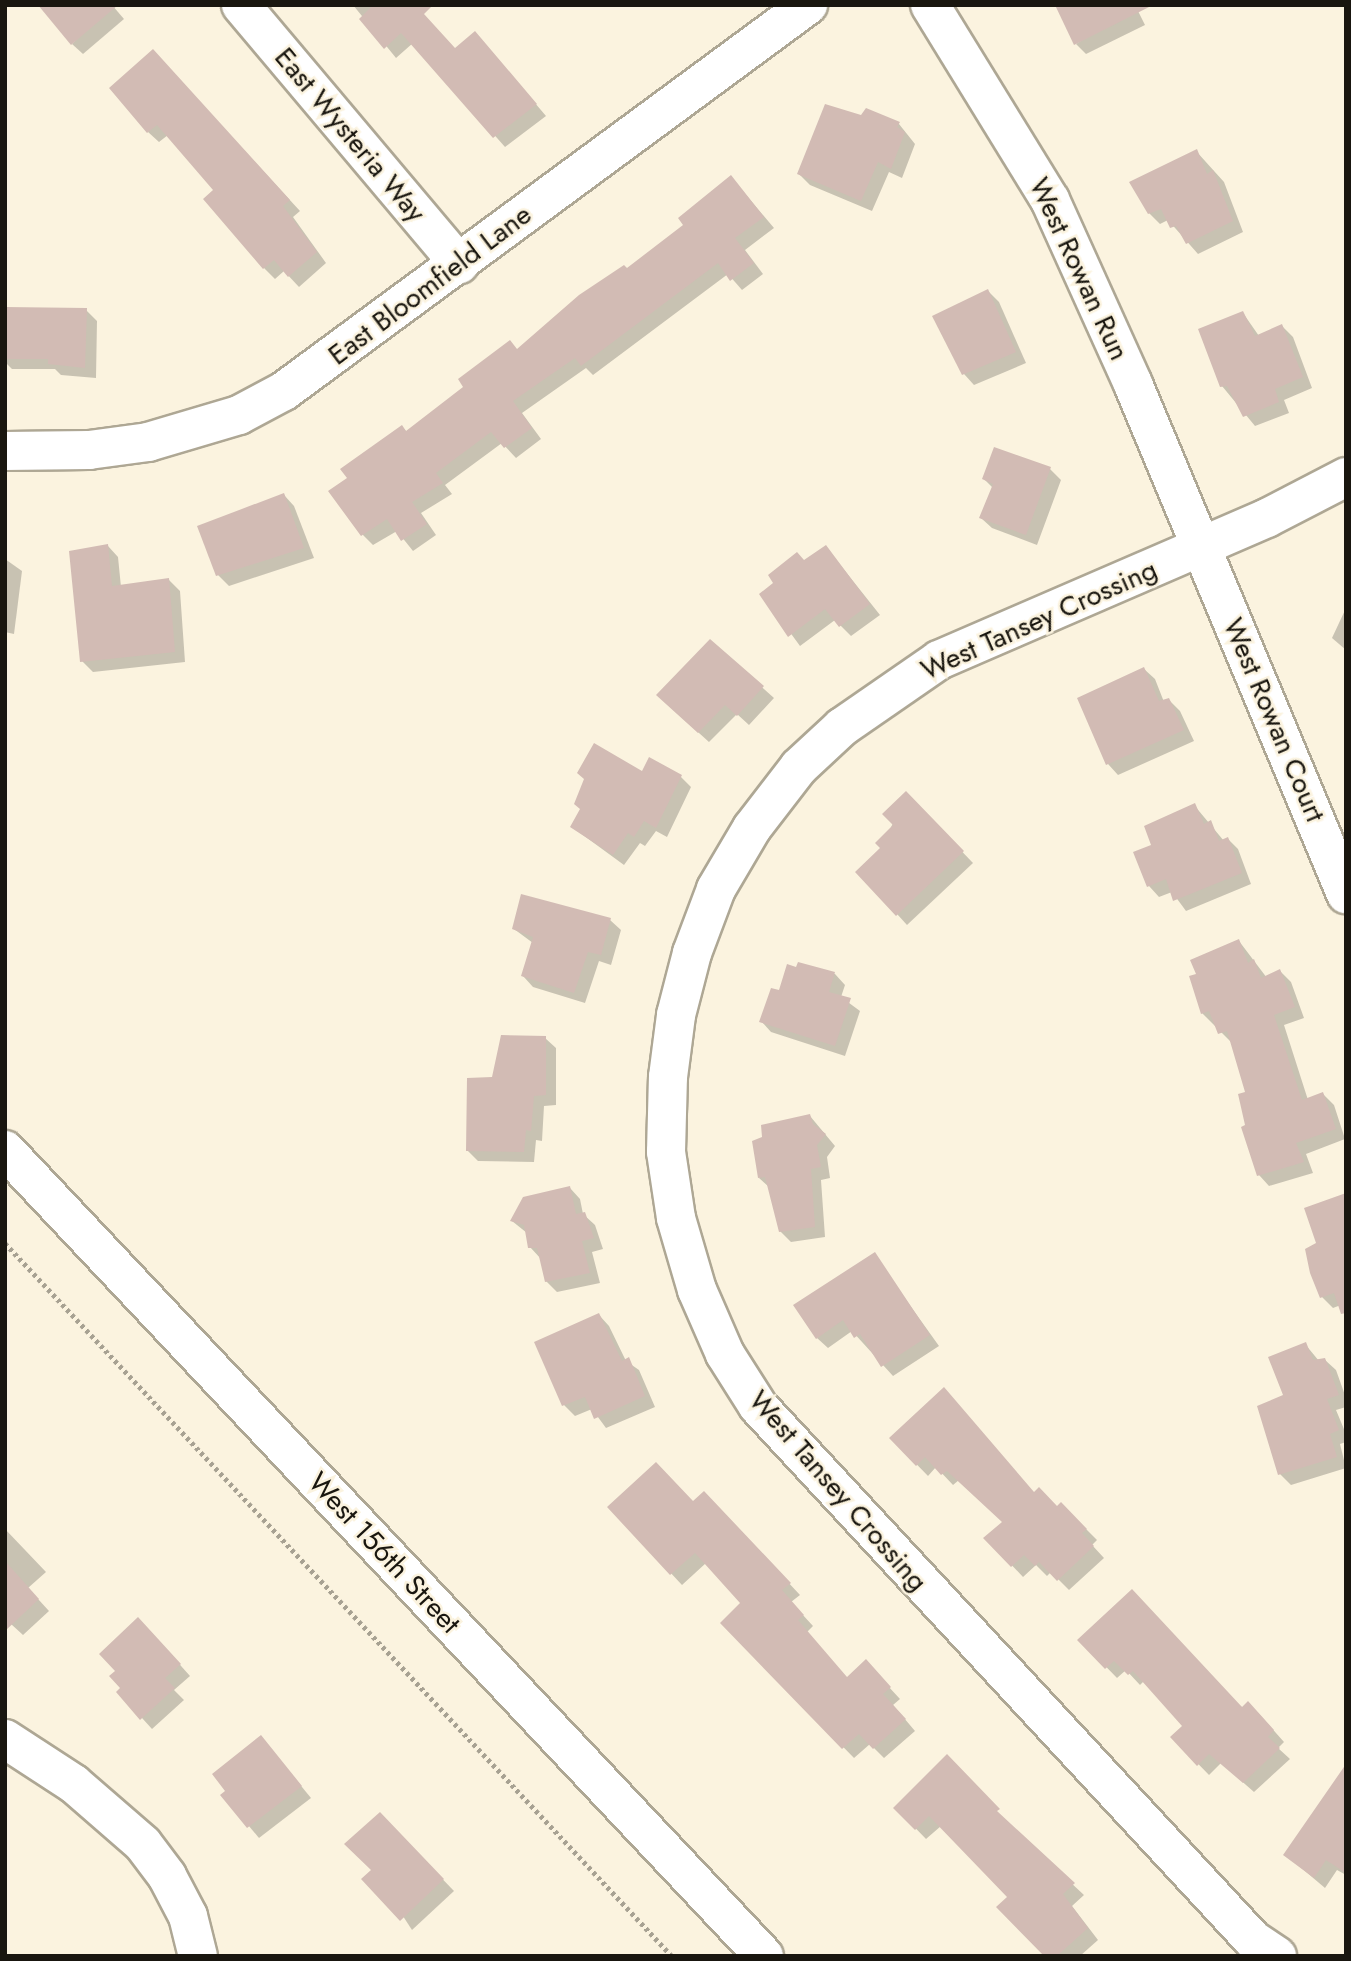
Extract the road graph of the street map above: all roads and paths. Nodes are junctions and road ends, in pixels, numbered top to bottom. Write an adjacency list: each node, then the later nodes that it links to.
1 (241, 5): 4 (street, East Wysteria Way)
2 (808, 5): 4 (street, East Bloomfield Lane)
3 (930, 5): 7 (street, West Rowan Run)
4 (459, 264): 5 (street, East Bloomfield Lane)
5 (5, 451)
6 (1346, 477): 7 (street, West Tansey Crossing)
7 (1201, 547): 8 (street, West Rowan Court); 15 (street, West Tansey Crossing)
8 (1346, 894)
9 (5, 1150): 14 (street, West 156th Street)
10 (5, 1243): 13 (path)
11 (5, 1740): 12 (street)
12 (198, 1956)
13 (673, 1956)
14 (764, 1956)
15 (1277, 1956)

